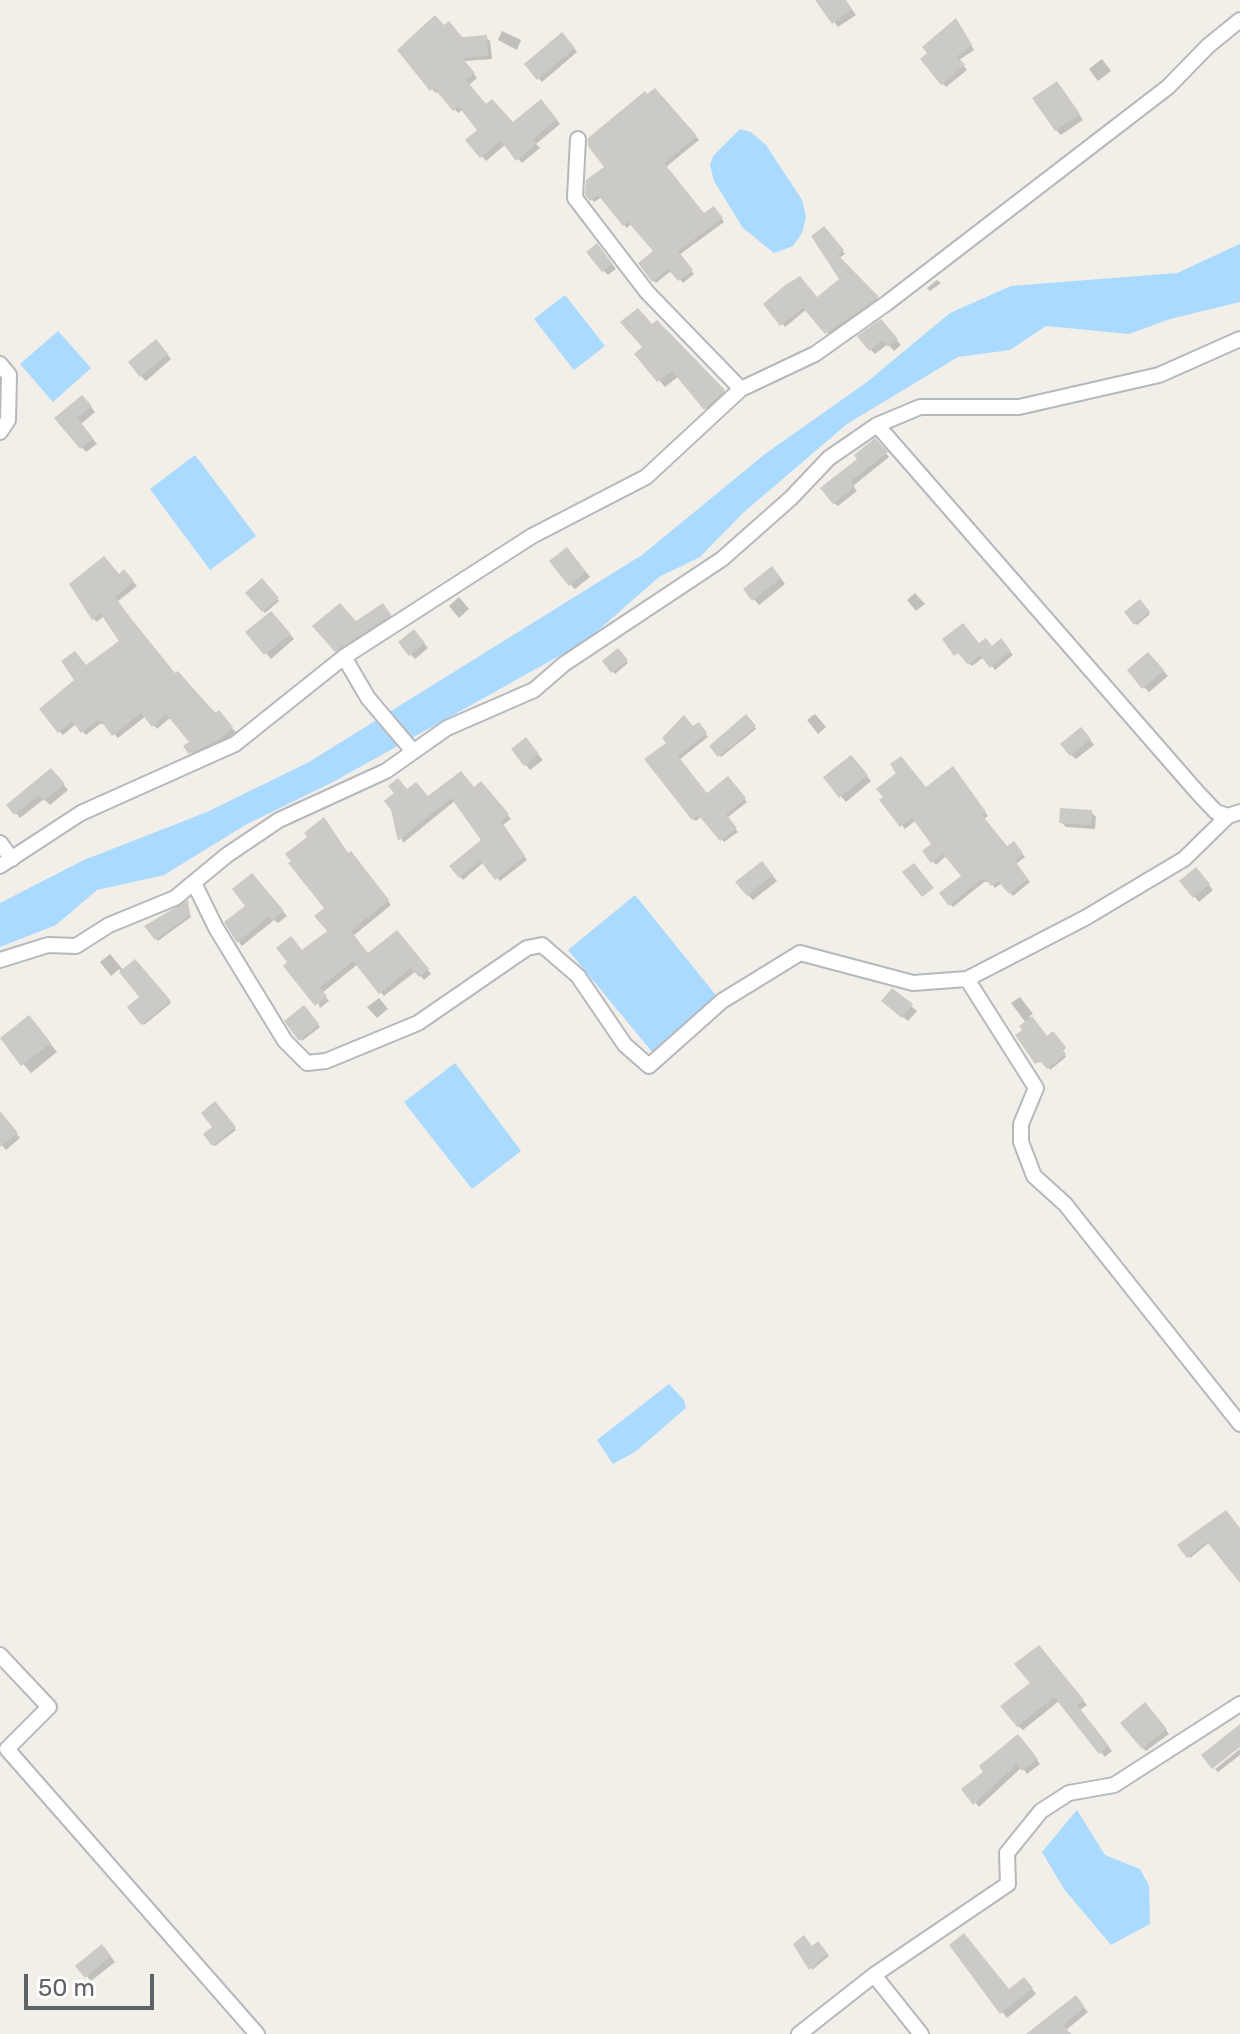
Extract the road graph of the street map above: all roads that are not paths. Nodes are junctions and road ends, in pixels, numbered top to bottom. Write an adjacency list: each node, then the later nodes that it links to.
1 (1240, 20): 5 (street)
2 (578, 139): 5 (street)
3 (1240, 339): 6 (street)
4 (0, 364): 7 (street)
5 (741, 389): 8 (street)
6 (877, 425): 9 (street); 10 (street)
7 (0, 432)
8 (344, 657): 9 (street); 12 (street)
9 (410, 748): 13 (street)
10 (1234, 814): 15 (street)
11 (0, 843): 12 (street)
12 (6, 862)
13 (194, 883): 14 (street); 15 (street)
14 (0, 960)
15 (967, 979): 16 (street)
16 (1240, 1424)
17 (0, 1655): 20 (street)
18 (1240, 1704): 19 (street)
19 (874, 1975): 21 (street); 22 (street)
20 (257, 2034)
21 (799, 2034)
22 (921, 2034)

